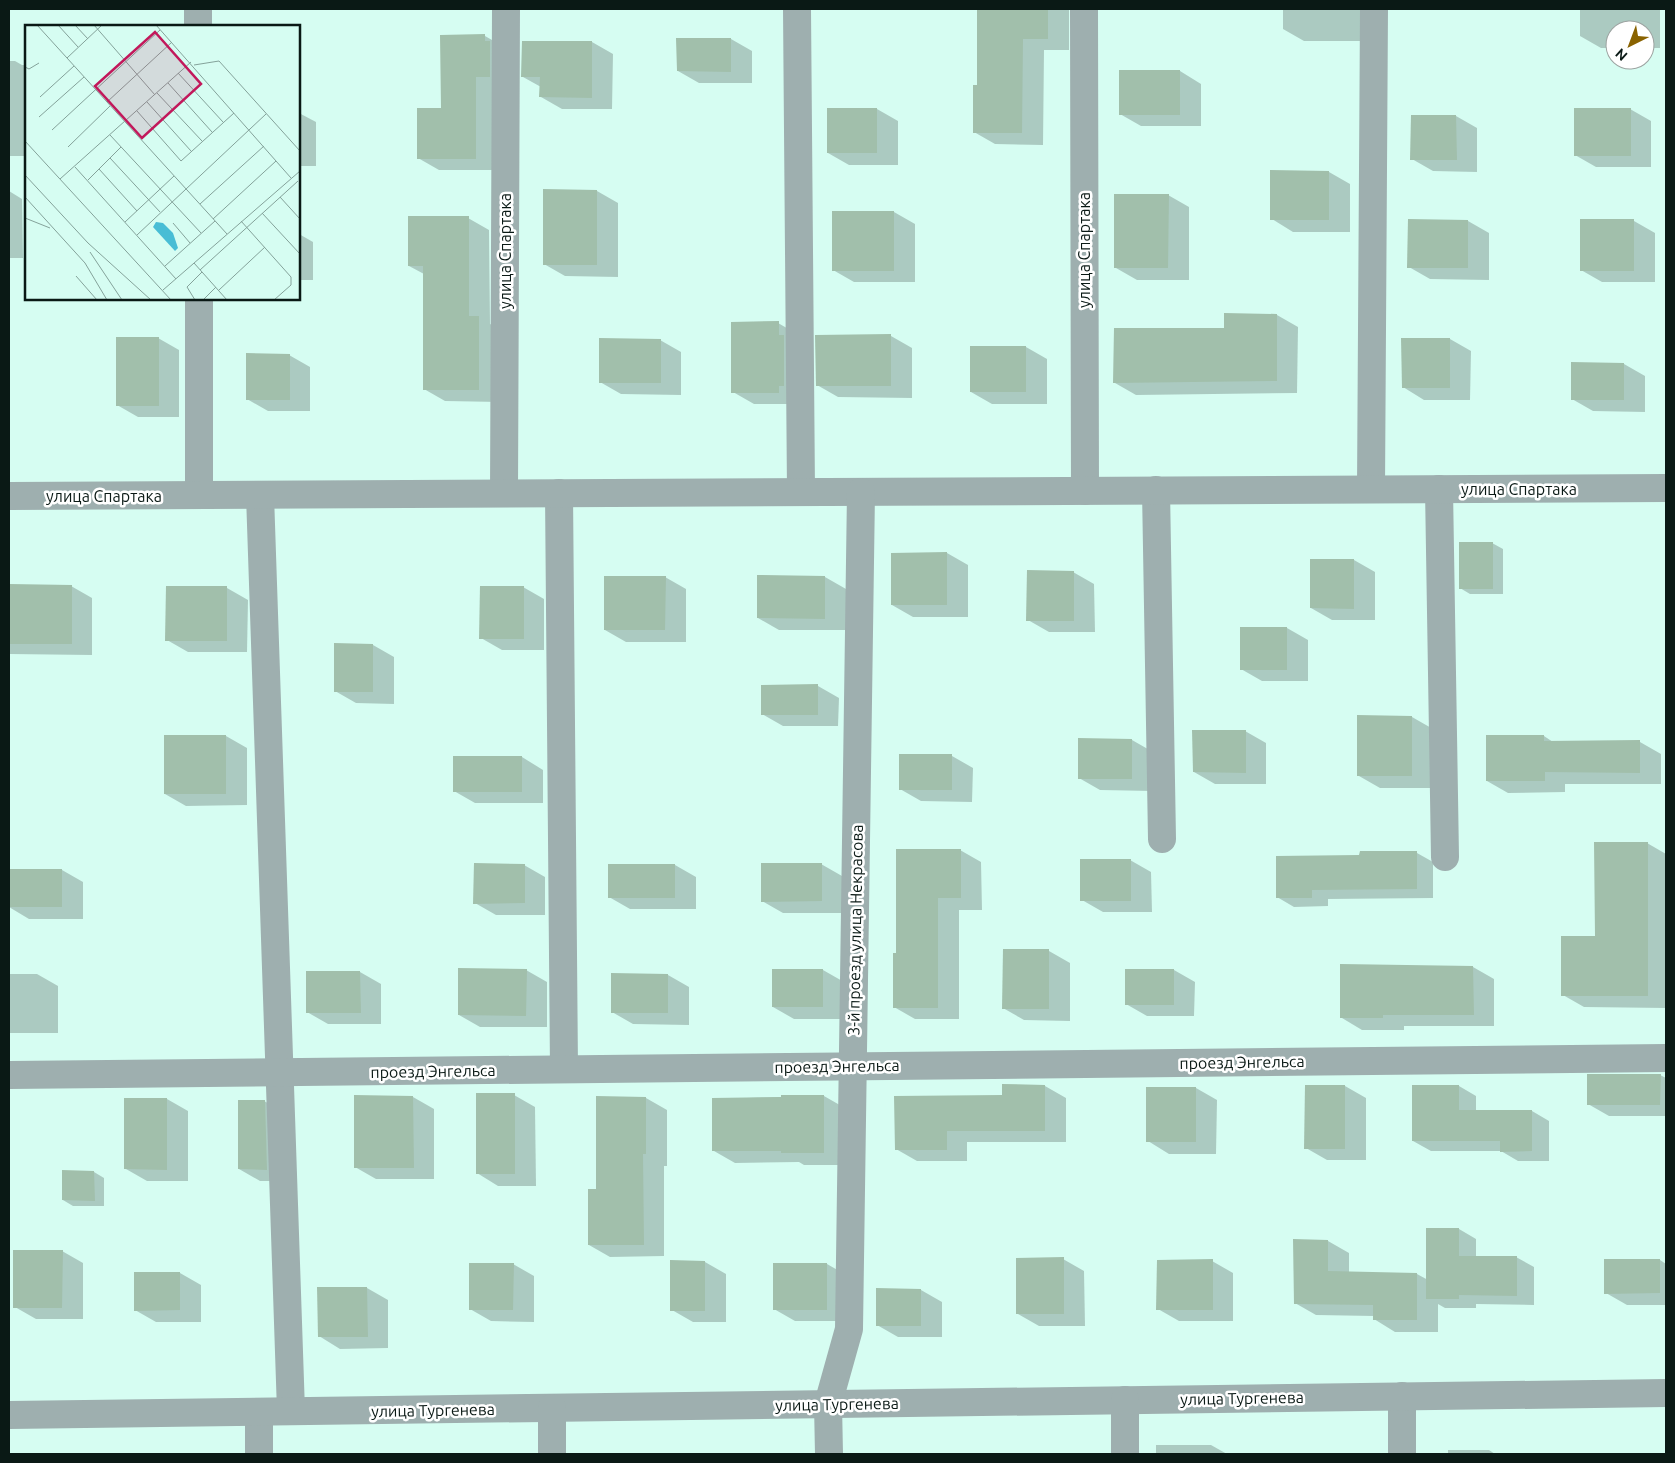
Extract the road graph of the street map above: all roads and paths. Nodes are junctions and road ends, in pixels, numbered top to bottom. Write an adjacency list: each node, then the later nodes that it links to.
1 (198, 9): 6 (street)
2 (506, 9): 16 (street, улица Спартака)
3 (798, 9): 13 (street)
4 (1084, 9): 12 (street, улица Спартака)
5 (1374, 9): 9 (street)
6 (198, 25)
7 (199, 300): 17 (street)
8 (1666, 488): 10 (street, улица Спартака)
9 (1371, 489): 10 (street, улица Спартака); 11 (street, улица Спартака)
10 (1439, 489): 21 (street)
11 (1156, 490): 12 (street, улица Спартака); 20 (street)
12 (1085, 491): 14 (street, улица Спартака)
13 (801, 492): 14 (street, улица Спартака); 15 (street, улица Спартака)
14 (862, 492): 23 (street, 3-й проезд улица Некрасова)
15 (559, 493): 16 (street, улица Спартака); 24 (street)
16 (504, 494): 18 (street, улица Спартака)
17 (199, 495): 18 (street, улица Спартака); 19 (street, улица Спартака)
18 (260, 495): 25 (street)
19 (9, 496)
20 (1162, 839)
21 (1444, 857)
22 (1666, 1058): 23 (street, проезд Энгельса)
23 (853, 1066): 24 (street, проезд Энгельса); 30 (street, 3-й проезд улица Некрасова)
24 (564, 1069): 25 (street, проезд Энгельса)
25 (280, 1072): 26 (street, проезд Энгельса); 33 (street)
26 (9, 1075)
27 (1666, 1393): 28 (street, улица Тургенева)
28 (1402, 1396): 29 (street, улица Тургенева); 39 (street)
29 (1125, 1400): 30 (street, улица Тургенева); 38 (street)
30 (828, 1404): 31 (street, улица Тургенева); 37 (street, 3-й проезд улица Некрасова)
31 (552, 1408): 33 (street, улица Тургенева); 36 (street)
32 (259, 1412): 33 (street, улица Тургенева); 34 (street, улица Тургенева); 35 (street)
33 (292, 1412)
34 (9, 1415)
35 (259, 1454)
36 (552, 1454)
37 (829, 1454)
38 (1124, 1454)
39 (1402, 1454)

